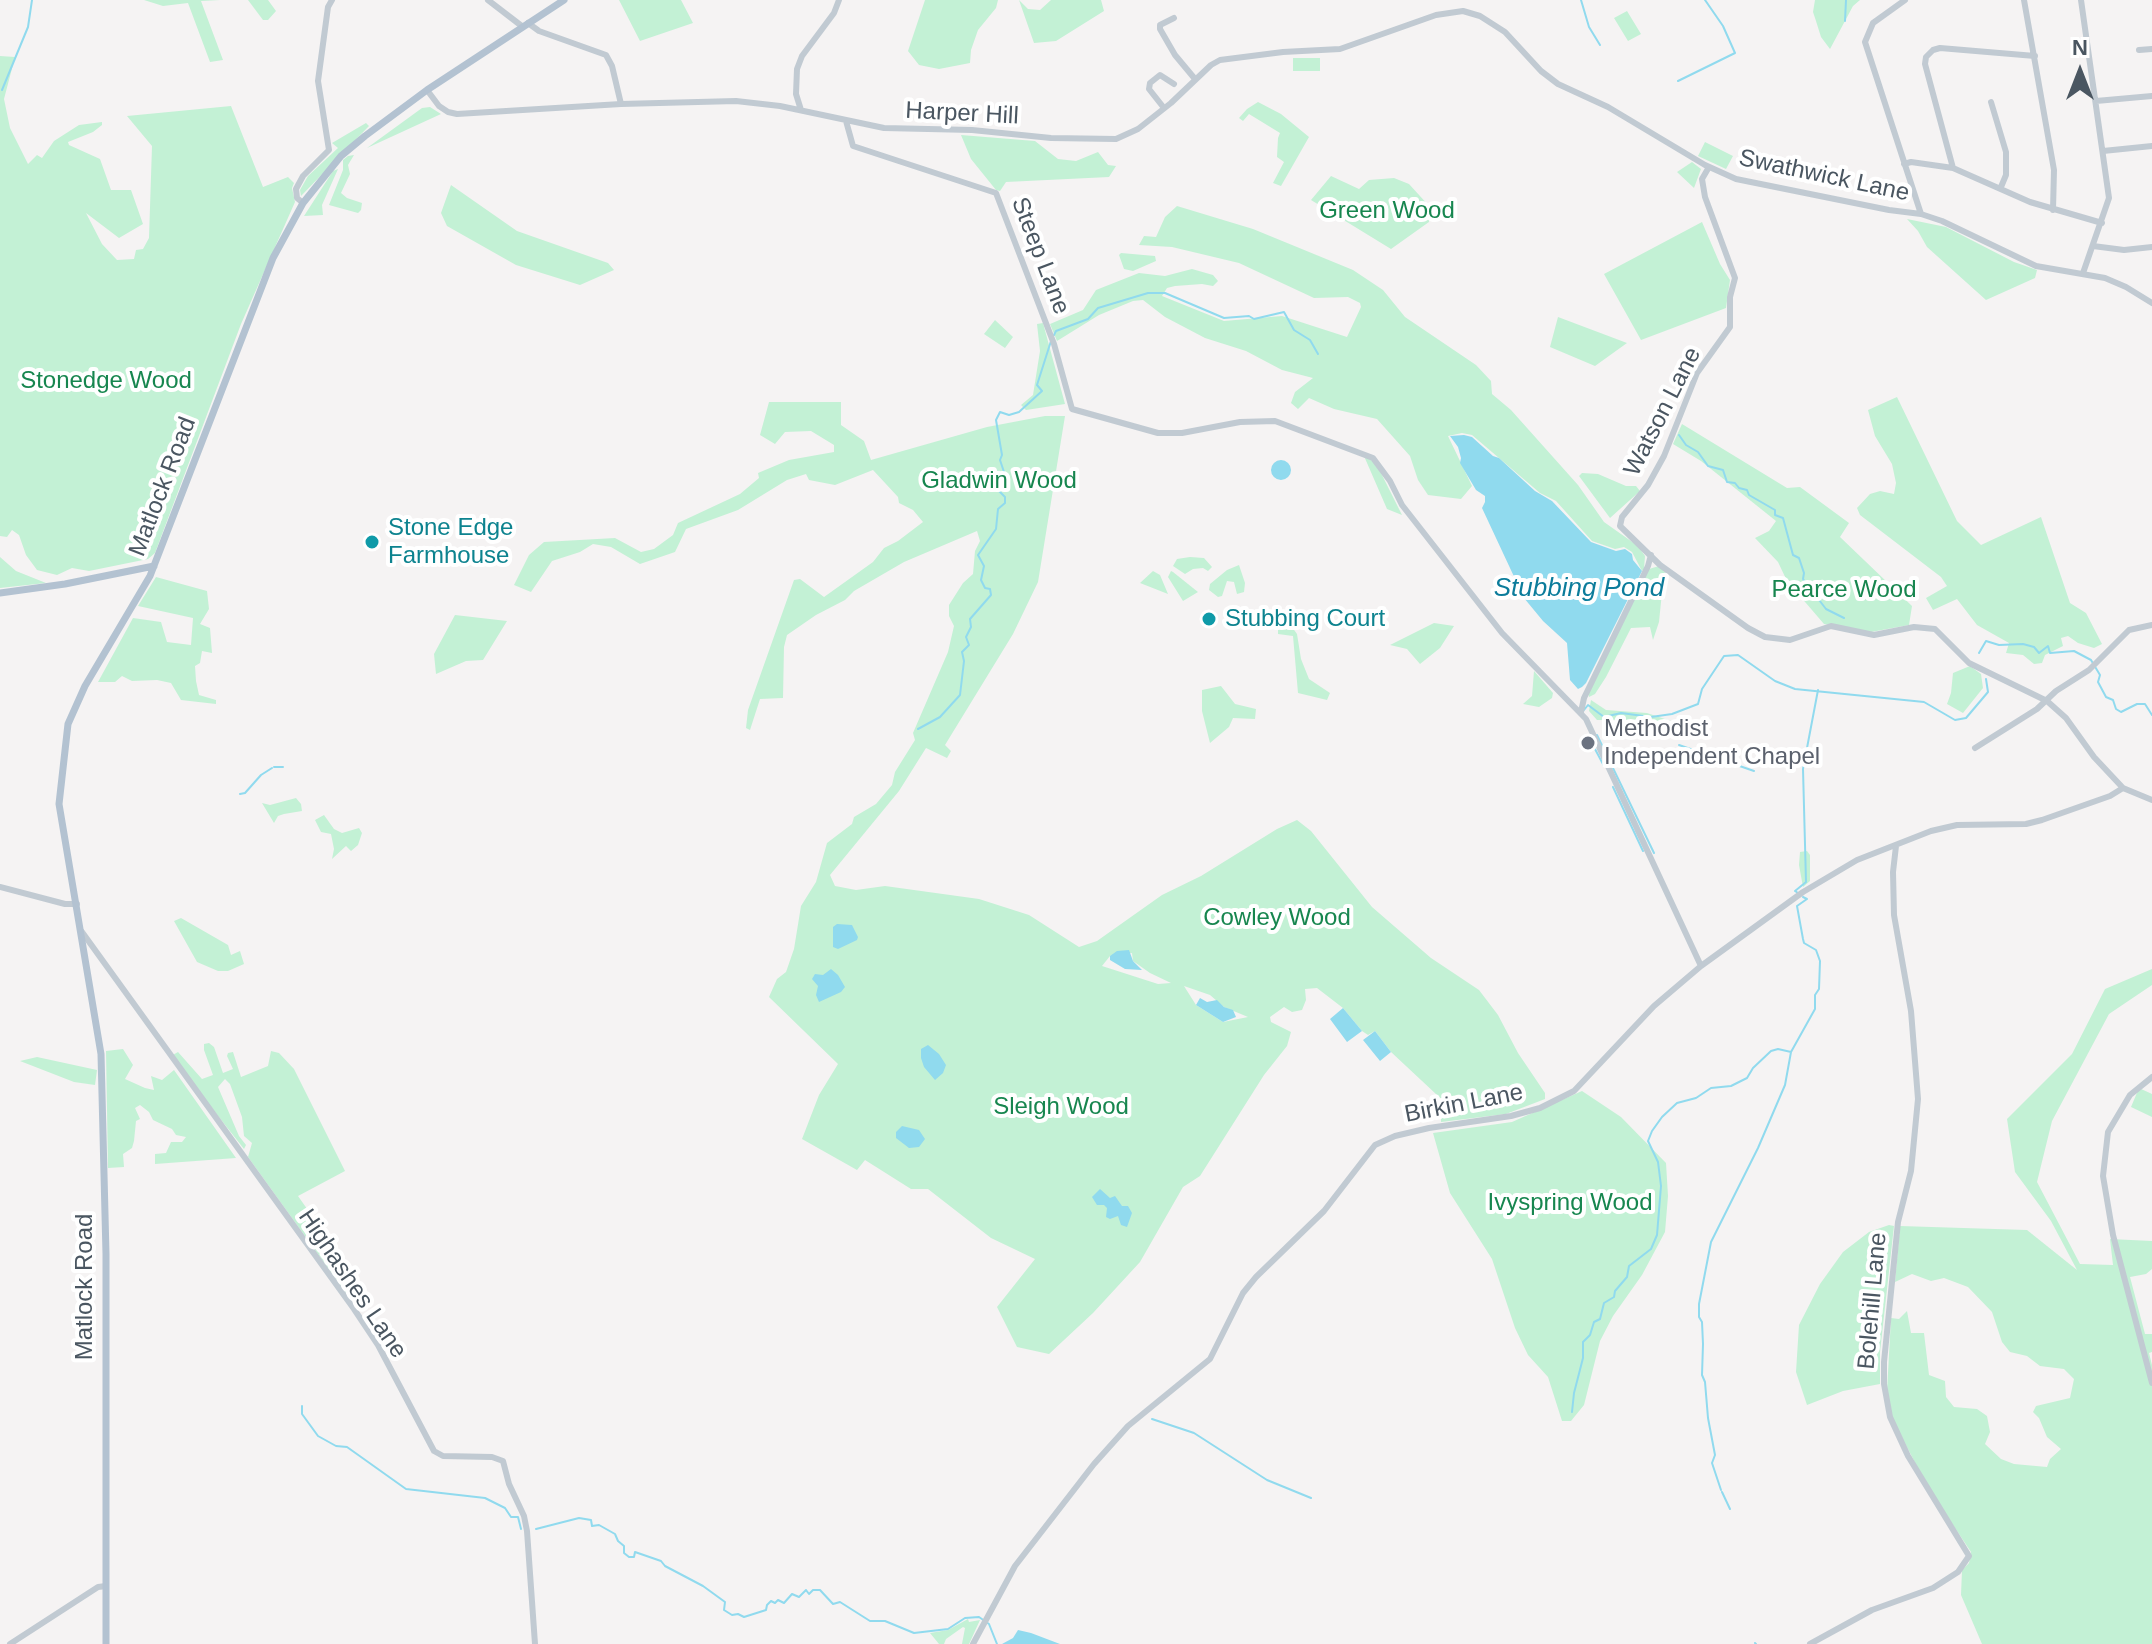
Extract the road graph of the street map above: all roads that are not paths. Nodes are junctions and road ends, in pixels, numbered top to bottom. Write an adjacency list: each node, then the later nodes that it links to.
1 (332, 0): 30 (street)
2 (488, 0): 10 (street)
3 (564, 0): 10 (main road, Matlock Road)
4 (839, 0): 22 (street)
5 (1905, 0): 26 (street)
6 (2024, 0): 13 (street)
7 (2081, 0): 18 (street)
8 (1472, 13): 14 (street, Harper Hill); 27 (street, Swathwick Lane)
9 (1174, 18): 14 (street)
10 (526, 25): 16 (main road, Matlock Road); 20 (street)
11 (2152, 49): 12 (street)
12 (2139, 50)
13 (2035, 56): 28 (street); 31 (street)
14 (1195, 79): 21 (street, Harper Hill)
15 (1174, 84): 21 (street)
16 (427, 90): 20 (street, Harper Hill); 30 (main road, Matlock Road)
17 (2152, 96): 18 (street)
18 (2096, 101): 25 (street)
19 (1991, 102): 29 (street)
20 (621, 104): 22 (street, Harper Hill)
21 (1164, 108): 23 (street, Harper Hill)
22 (801, 110): 23 (street, Harper Hill)
23 (846, 121): 45 (street, Steep Lane)
24 (2152, 146): 25 (street)
25 (2103, 151): 33 (street)
26 (1904, 164): 28 (street); 32 (street)
27 (1709, 167): 32 (street, Swathwick Lane); 38 (street, Watson Lane)
28 (1953, 168): 29 (street)
29 (2001, 187): 31 (street)
30 (303, 203): 40 (main road, Matlock Road)
31 (2053, 210): 33 (street)
32 (1921, 214): 36 (street, Swathwick Lane)
33 (2102, 223): 34 (street)
34 (2093, 246): 35 (street); 36 (street)
35 (2152, 247)
36 (2083, 273): 37 (street, Swathwick Lane)
37 (2152, 303)
38 (1651, 555): 39 (street, Watson Lane); 41 (street)
39 (1660, 565): 41 (street); 46 (street, Watson Lane)
40 (154, 566): 42 (main road); 53 (main road, Matlock Road)
41 (1648, 566): 44 (street)
42 (0, 593)
43 (2152, 625): 46 (street)
44 (1584, 698): 45 (street); 47 (street)
45 (1569, 701): 47 (street)
46 (2047, 701): 48 (street); 49 (street)
47 (1581, 712): 55 (street)
48 (1975, 748)
49 (2123, 788): 50 (street); 51 (street, Birkin Lane)
50 (2152, 800)
51 (1896, 846): 55 (street, Birkin Lane); 63 (street, Bolehill Lane)
52 (0, 887): 53 (street)
53 (77, 904): 54 (main road, Matlock Road)
54 (82, 932): 58 (main road, Matlock Road); 61 (street, Highashes Lane)
55 (1701, 966): 62 (street, Birkin Lane)
56 (2152, 1077): 57 (street)
57 (2152, 1383)
58 (106, 1586): 59 (street); 60 (main road, Matlock Road)
59 (10, 1644)
60 (106, 1644)
61 (535, 1644)
62 (973, 1644)
63 (1810, 1644)

